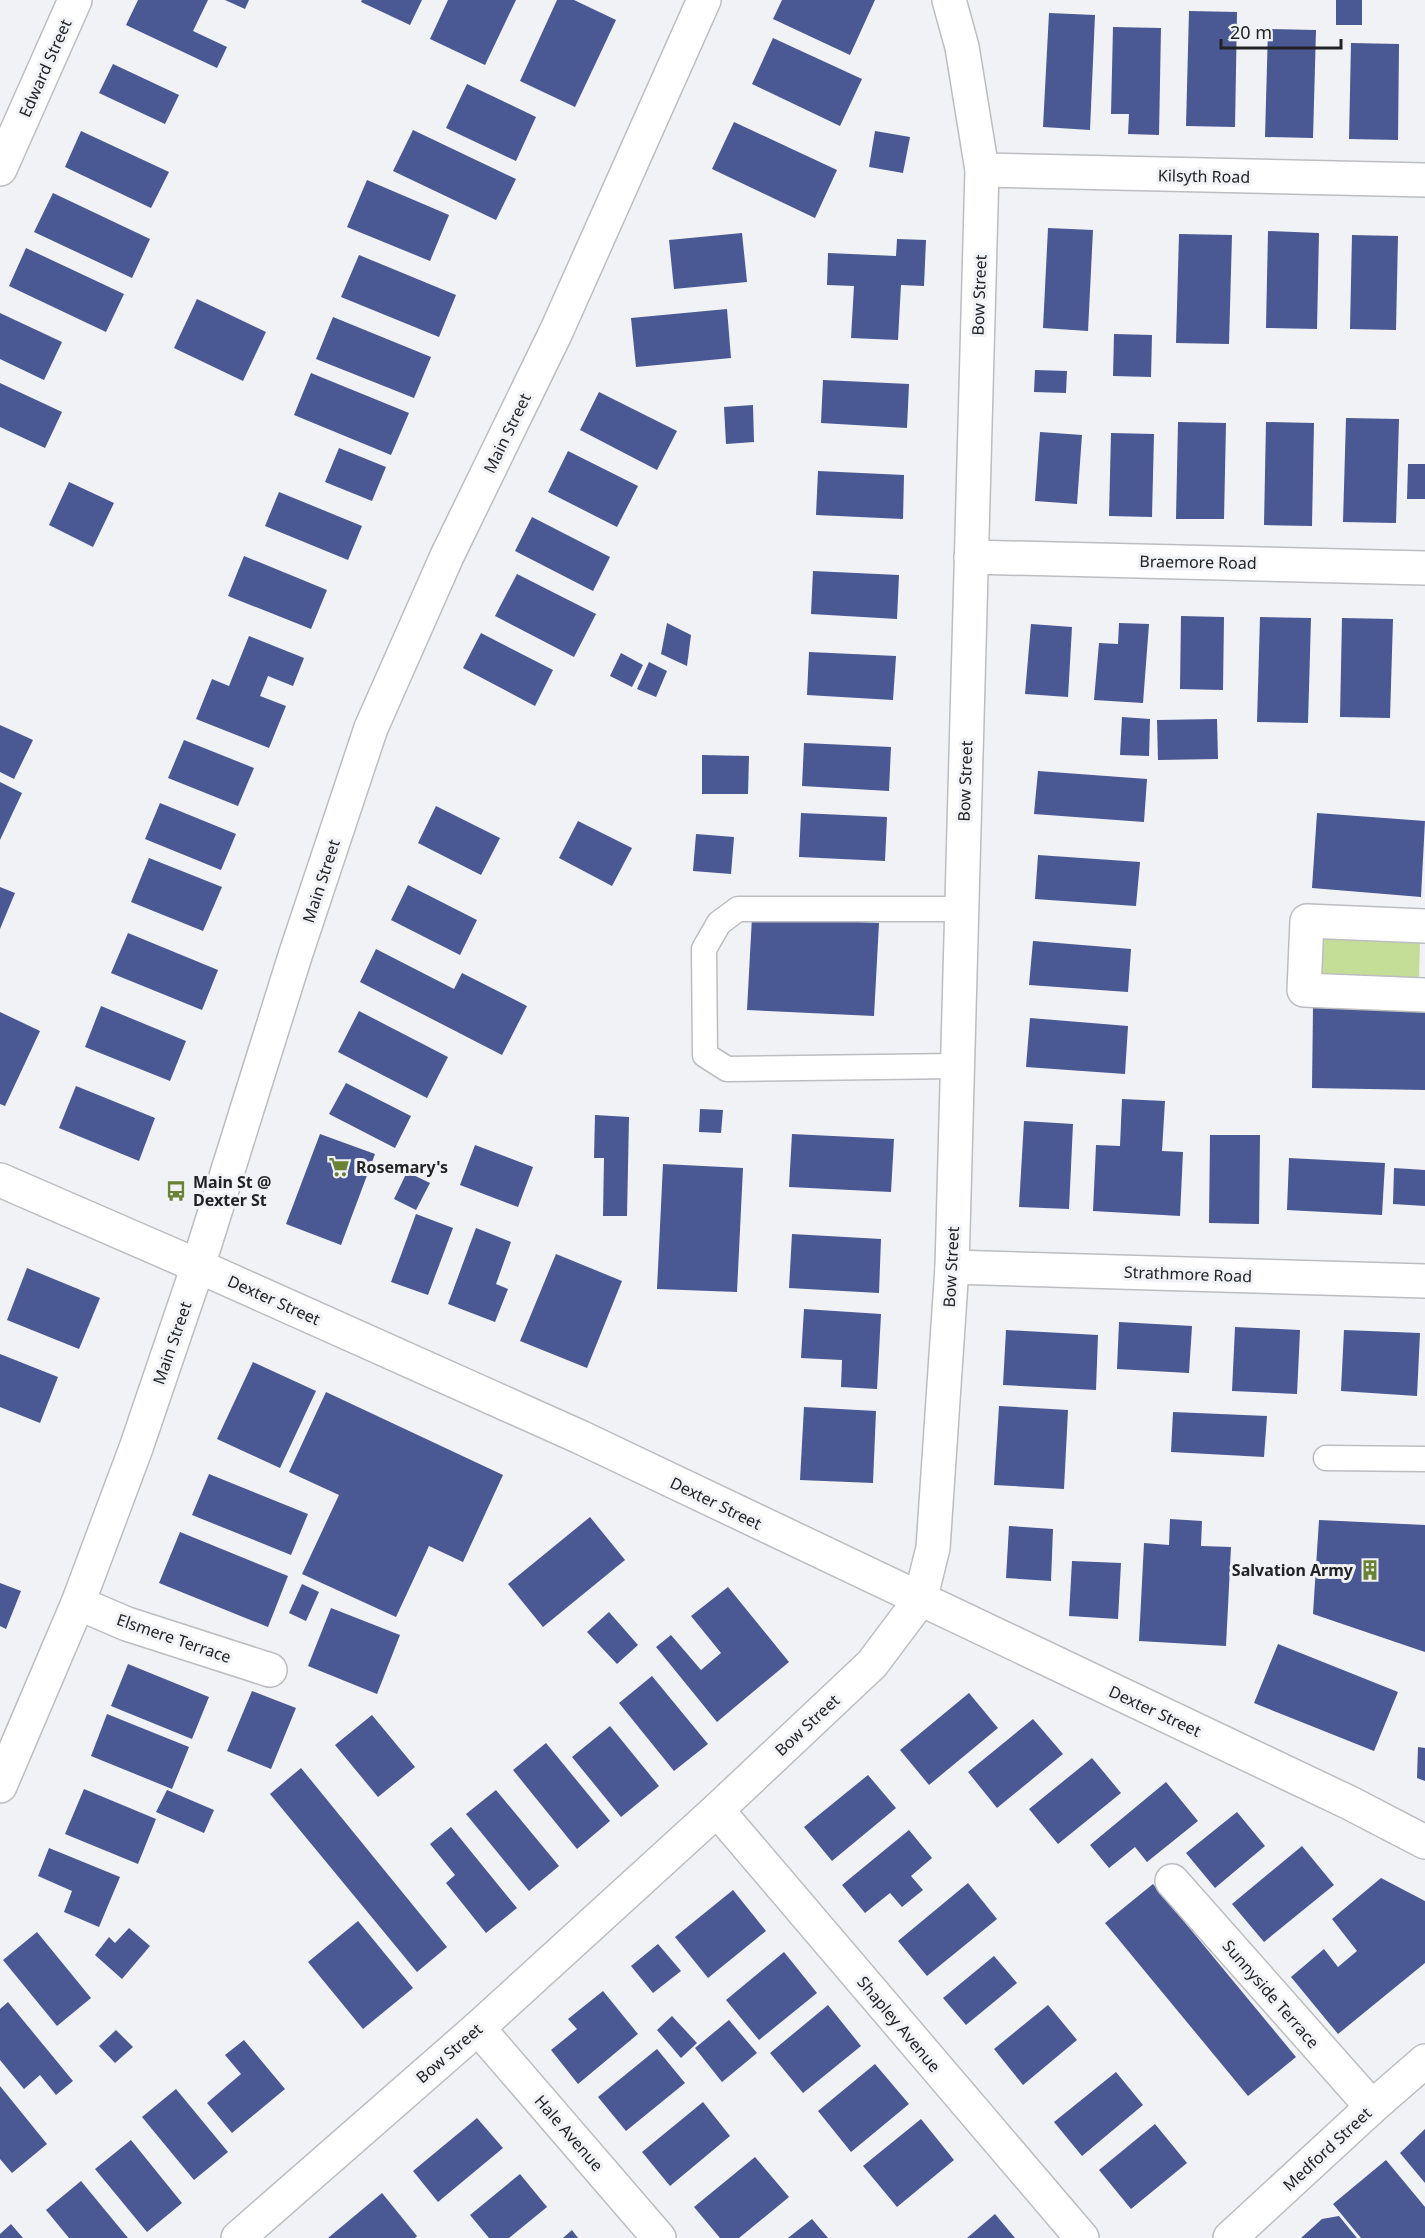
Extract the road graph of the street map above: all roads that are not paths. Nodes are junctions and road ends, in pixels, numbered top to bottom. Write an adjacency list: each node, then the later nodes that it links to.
1 (75, 0): 4 (street, Edward Street)
2 (704, 0): 14 (street, Main Street)
3 (949, 0): 5 (street, Bow Street)
4 (0, 169)
5 (982, 170): 6 (street, Kilsyth Road); 7 (street, Bow Street)
6 (1425, 180)
7 (971, 557): 8 (street, Braemore Road); 9 (street, Bow Street)
8 (1425, 568)
9 (961, 909): 12 (street, Bow Street); 12 (lane)
10 (1425, 926): 11 (street)
11 (1425, 995)
12 (957, 1066): 15 (street, Bow Street)
13 (0, 1180): 14 (street, Dexter Street)
14 (198, 1266): 19 (street, Dexter Street); 20 (street, Main Street)
15 (952, 1267): 16 (street, Strathmore Road); 19 (street, Bow Street)
16 (1425, 1281)
17 (1326, 1458): 18 (lane)
18 (1425, 1459)
19 (920, 1600): 23 (street, Bow Street); 24 (street, Dexter Street)
20 (78, 1603): 21 (street, Elsmere Terrace); 22 (street, Main Street)
21 (270, 1670)
22 (4, 1765)
23 (717, 1810): 26 (street, Bow Street); 31 (street, Shapley Avenue)
24 (1425, 1842)
25 (1172, 1881): 28 (street, Sunnyside Terrace)
26 (478, 2028): 29 (street, Bow Street); 30 (street, Hale Avenue)
27 (1425, 2061): 28 (street, Medford Street)
28 (1372, 2107): 32 (street, Medford Street)
29 (238, 2238)
30 (659, 2238)
31 (1082, 2238)
32 (1230, 2238)

